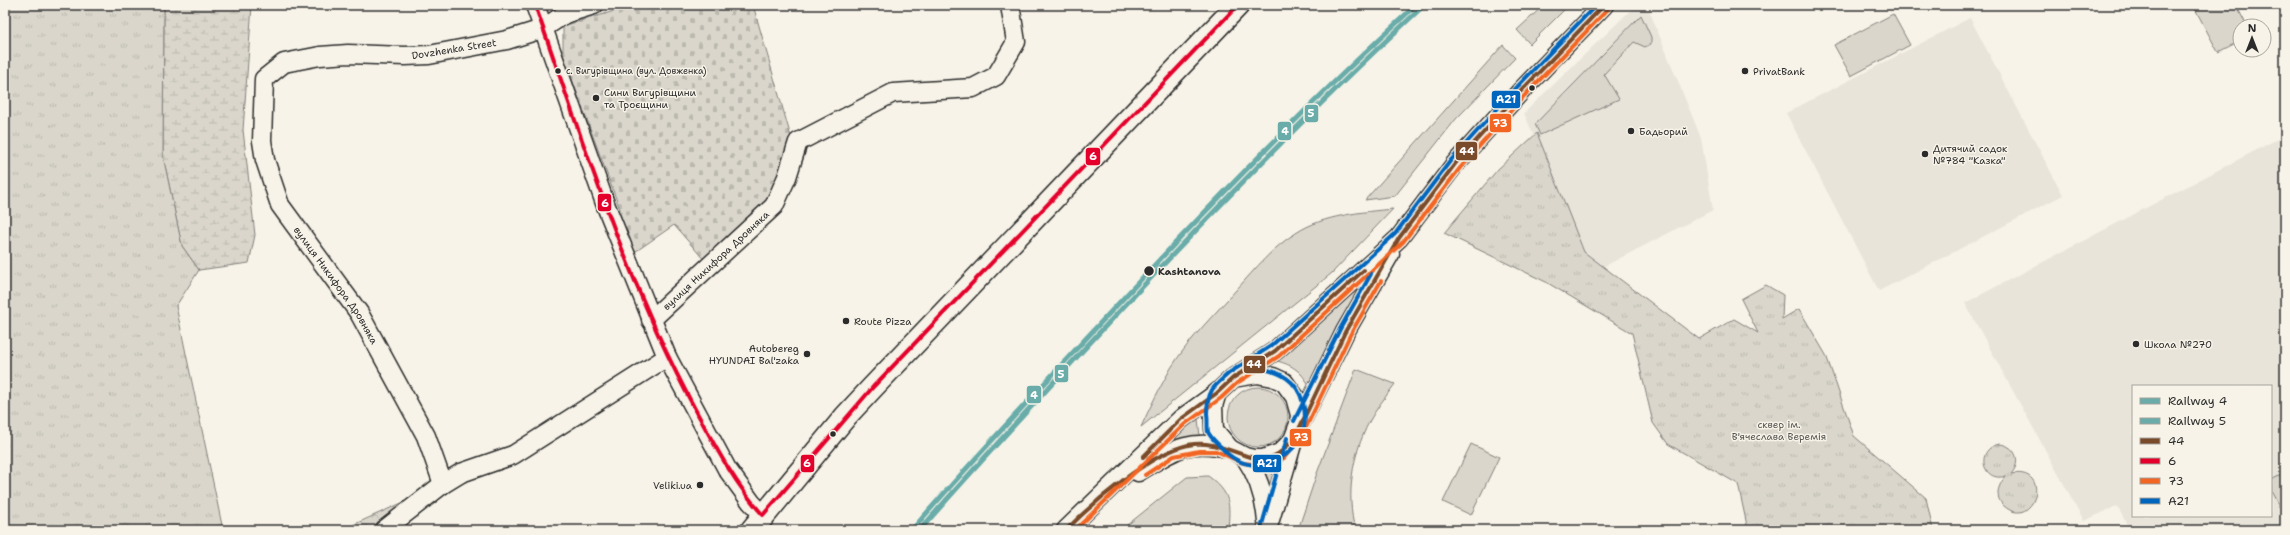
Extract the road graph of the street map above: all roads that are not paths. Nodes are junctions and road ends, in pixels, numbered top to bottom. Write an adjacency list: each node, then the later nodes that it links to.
1 (535, 5): 6 (street)
2 (594, 5): 6 (street, Dovzhenka Street)
3 (1010, 5): 9 (street, вулиця Никифора Дровняка)
4 (1238, 5): 17 (main road)
5 (1604, 5): 8 (street)
6 (542, 29): 7 (street, Dovzhenka Street); 9 (street)
7 (264, 79): 15 (street, вулиця Никифора Дровняка)
8 (1399, 238): 11 (street); 13 (street)
9 (651, 320): 10 (street)
10 (667, 357): 15 (street); 17 (street)
11 (1233, 378): 12 (street); 13 (street)
12 (1217, 393): 14 (street); 16 (street)
13 (1296, 432): 14 (street); 18 (street)
14 (1238, 453): 16 (street); 18 (street)
15 (443, 484): 19 (street)
16 (1108, 492): 20 (street)
17 (757, 523)
18 (1267, 528)
19 (384, 530)
20 (1066, 530)

